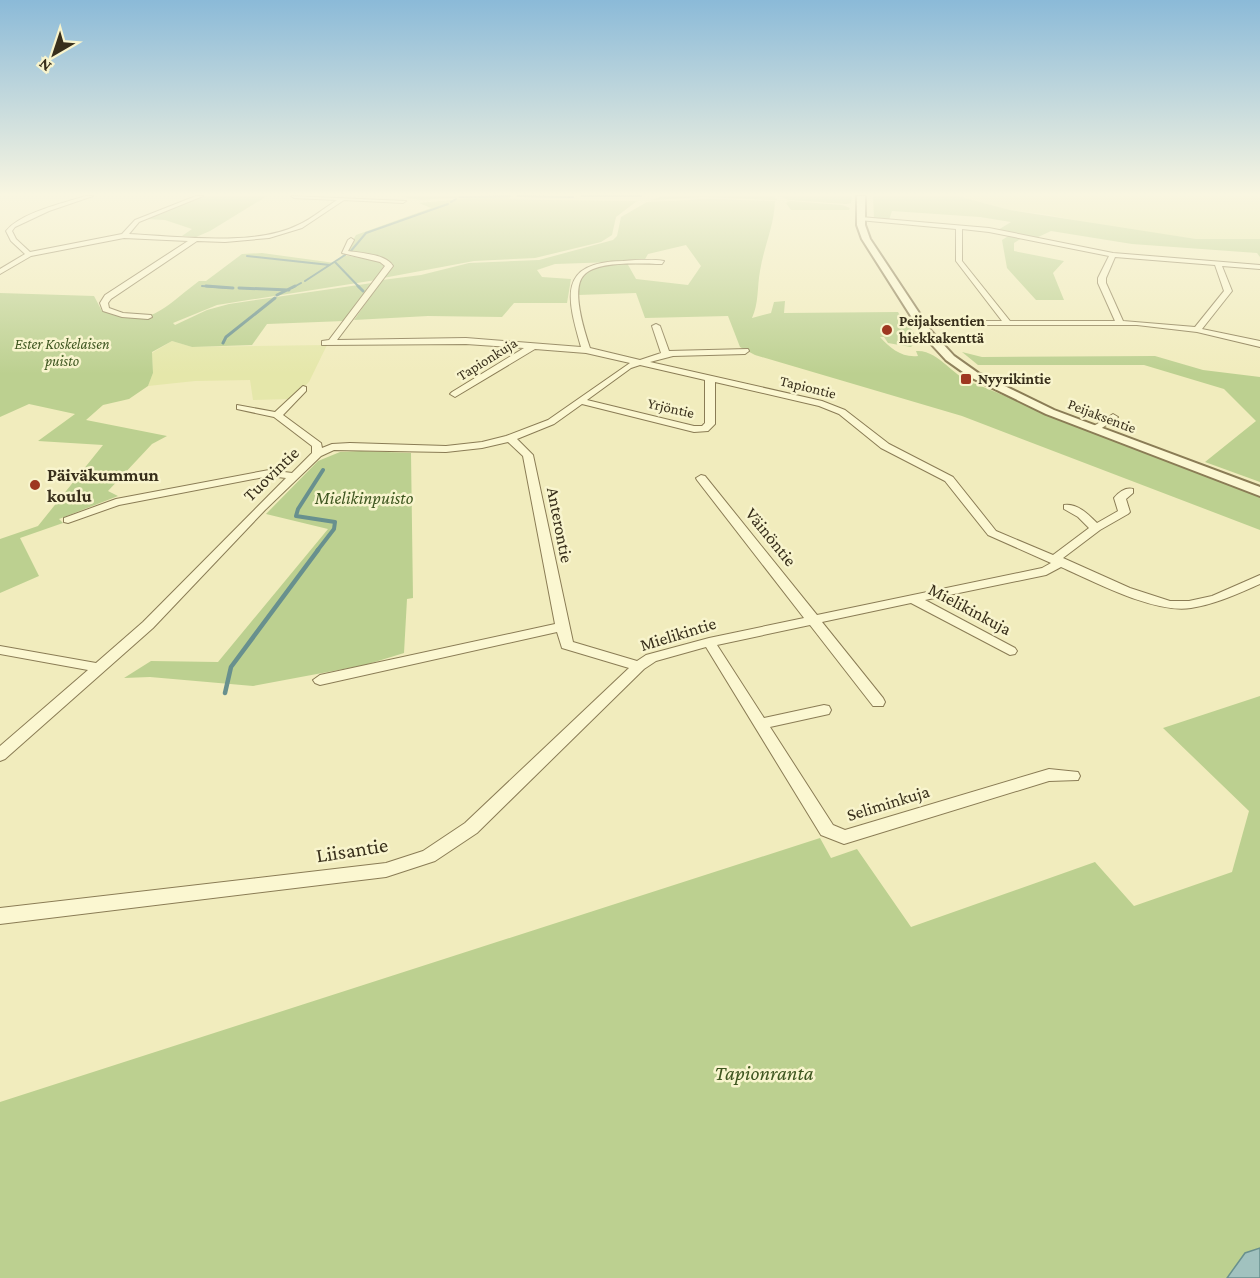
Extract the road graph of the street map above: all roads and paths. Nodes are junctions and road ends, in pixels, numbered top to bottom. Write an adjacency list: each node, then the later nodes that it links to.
1 (1113, 255): 14 (street)
2 (26, 256): 11 (street)
3 (169, 256): 12 (street)
4 (361, 256): 19 (street, Tapiontie)
5 (877, 256): 15 (street, Peijaksentie)
6 (958, 256): 13 (street)
7 (1120, 256): 9 (street)
8 (662, 262): 20 (street)
9 (1218, 265): 10 (street); 17 (street)
10 (1260, 267)
11 (0, 272)
12 (148, 317)
13 (1006, 321): 14 (street); 15 (street)
14 (1120, 322): 17 (street)
15 (920, 323): 31 (street, Peijaksentie)
16 (656, 326): 22 (street)
17 (1197, 330): 18 (street)
18 (1260, 344)
19 (533, 346): 20 (street, Tapiontie); 26 (street, Tapionkuja)
20 (586, 350): 23 (street, Tapiontie)
21 (745, 351): 22 (street, Tuovintie)
22 (666, 354): 23 (street, Tuovintie)
23 (636, 363): 24 (street, Tapiontie); 27 (street, Tuovintie)
24 (710, 380): 27 (street, Yrjöntie); 41 (street, Tapiontie)
25 (303, 389): 29 (street)
26 (455, 394)
27 (580, 401): 32 (street, Tuovintie)
28 (240, 407): 29 (street)
29 (277, 415): 33 (street)
30 (1113, 417): 31 (street)
31 (1094, 429): 37 (street, Peijaksentie)
32 (510, 438): 33 (street, Tuovintie); 45 (street, Anterontie)
33 (317, 454): 34 (street, Tuovintie)
34 (294, 476): 39 (street); 50 (street, Tuovintie)
35 (701, 478): 44 (street, Väinöntie)
36 (1129, 491): 40 (street)
37 (1260, 492)
38 (1068, 507): 40 (street)
39 (68, 520)
40 (1096, 528): 41 (street)
41 (1059, 562): 42 (street, Tapiontie); 43 (street, Mielikintie)
42 (1260, 579)
43 (913, 599): 44 (street, Mielikintie); 48 (street, Mielikinkuja)
44 (813, 619): 46 (street, Mielikintie); 52 (street, Väinöntie)
45 (562, 627): 49 (street, Mielikintie); 51 (street)
46 (709, 642): 49 (street, Mielikintie); 54 (street, Seliminkuja)
47 (0, 650): 50 (street)
48 (1010, 651)
49 (639, 666): 57 (street, Liisantie)
50 (100, 668): 55 (street, Tuovintie)
51 (320, 680)
52 (878, 702)
53 (824, 710): 54 (street)
54 (760, 724): 56 (street, Seliminkuja)
55 (0, 755)
56 (1072, 776)
57 (0, 916)

